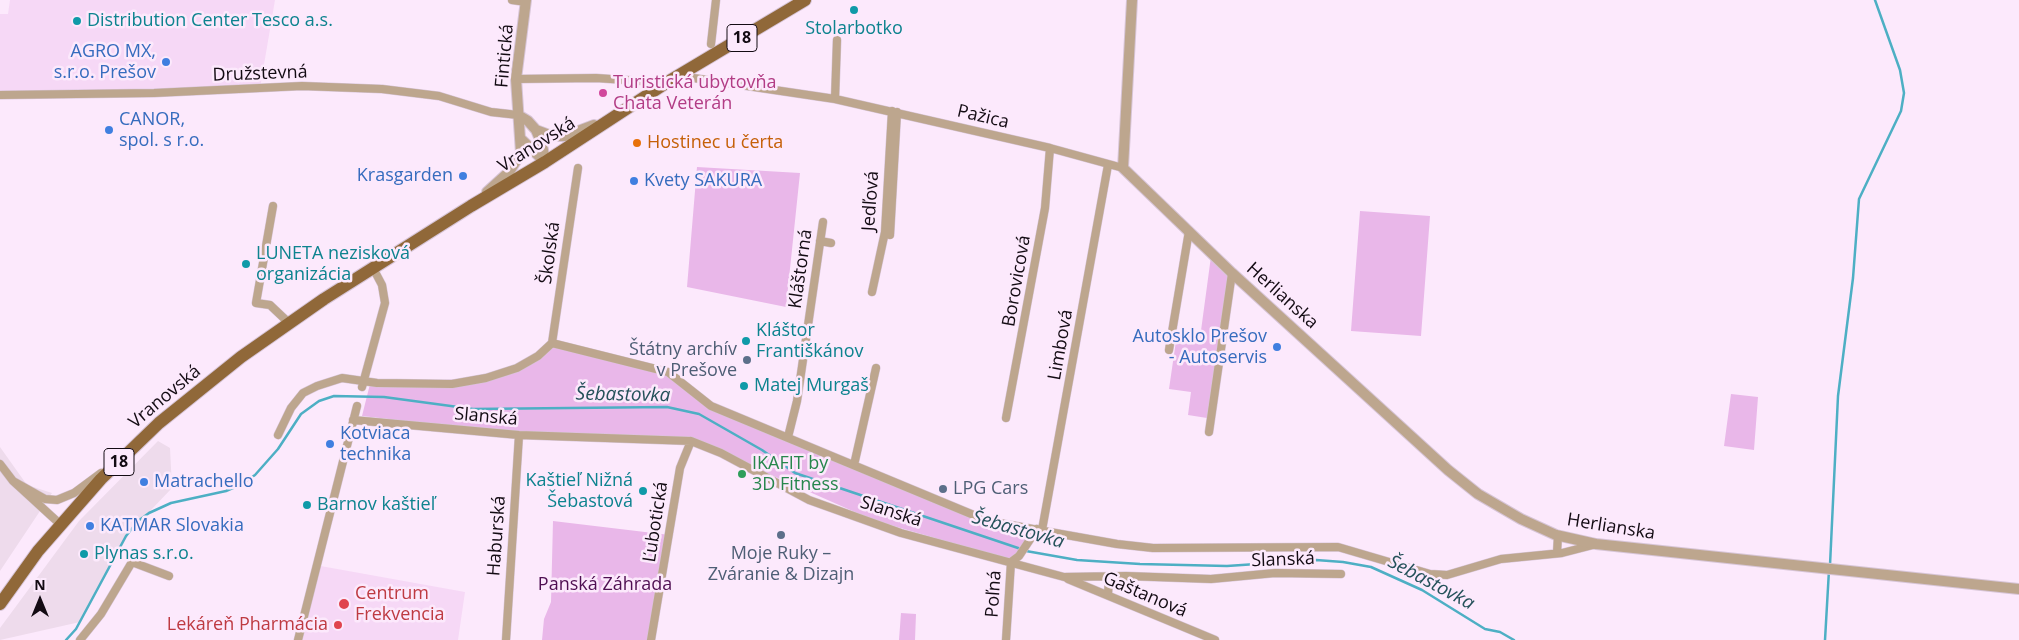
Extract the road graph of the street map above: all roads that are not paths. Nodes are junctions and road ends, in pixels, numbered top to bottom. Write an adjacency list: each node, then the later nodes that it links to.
1 (512, 0): 5 (street)
2 (716, 0): 7 (street)
3 (805, 0): 8 (main road, Vranovská / 18)
4 (1132, 0): 22 (street)
5 (526, 1): 9 (street, Fintická)
6 (837, 40): 12 (street)
7 (711, 44)
8 (678, 76): 12 (street, Pažica); 14 (main road, Vranovská / 18)
9 (516, 79): 10 (street); 15 (street, Fintická)
10 (640, 81)
11 (0, 95): 15 (street, Družstevná)
12 (835, 99): 13 (street, Pažica)
13 (895, 112): 18 (street, Pažica); 27 (street, Jedľová); 32 (street, Jedľová)
14 (618, 114): 16 (street); 19 (main road, Vranovská / 18)
15 (518, 115): 16 (street); 17 (street, Fintická)
16 (536, 130): 19 (street)
17 (521, 139): 19 (street); 24 (street, Fintická)
18 (1050, 148): 20 (street, Pažica); 39 (street, Borovicová)
19 (545, 162): 24 (main road, Vranovská / 18)
20 (1108, 165): 22 (street, Pažica); 51 (street, Limbová)
21 (578, 168): 34 (street, Školská)
22 (1123, 168): 26 (street, Herlianska)
23 (273, 206): 33 (street)
24 (471, 206): 30 (main road, Vranovská / 18)
25 (823, 222): 28 (street, Kláštorná)
26 (1189, 231): 31 (street, Herlianska); 35 (street)
27 (890, 235)
28 (820, 241): 29 (street); 44 (street, Kláštorná)
29 (831, 243)
30 (373, 268): 33 (main road, Vranovská / 18); 37 (street)
31 (1232, 273): 41 (street); 52 (street, Herlianska)
32 (872, 292)
33 (289, 323): 46 (main road, Vranovská / 18)
34 (552, 343): 37 (street, Slanská); 44 (street, Slanská)
35 (1169, 350)
36 (876, 368): 48 (street)
37 (363, 384): 42 (street, Slanská)
38 (357, 406): 40 (street)
39 (1006, 418)
40 (353, 420): 43 (street, Slanská); 64 (street)
41 (1209, 432)
42 (278, 435)
43 (519, 435): 45 (street, Slanská); 65 (street, Haburská)
44 (788, 437): 48 (street, Slanská)
45 (691, 441): 55 (street, Slanská); 66 (street, Ľubotická)
46 (131, 449): 49 (street); 50 (main road, Vranovská / 18)
47 (0, 464): 49 (street)
48 (854, 465): 51 (street, Slanská)
49 (13, 481): 50 (street)
50 (60, 524): 62 (main road, Vranovská / 18)
51 (1040, 530): 54 (street, Slanská); 55 (street, Poľná)
52 (1558, 535): 53 (street, Herlianska); 54 (street)
53 (1596, 544): 54 (street, Slanská); 60 (street, Herlianska)
54 (1557, 553)
55 (1011, 562): 59 (street, Slanská); 67 (street, Poľná)
56 (1341, 574): 58 (street, Slanská)
57 (170, 576): 63 (street)
58 (1109, 576): 59 (street, Slanská); 61 (street)
59 (1064, 577): 61 (street, Gaštanová)
60 (2019, 589)
61 (1108, 595): 68 (street, Gaštanová)
62 (0, 604)
63 (80, 640)
64 (298, 640)
65 (506, 640)
66 (651, 640)
67 (1006, 640)
68 (1215, 640)

